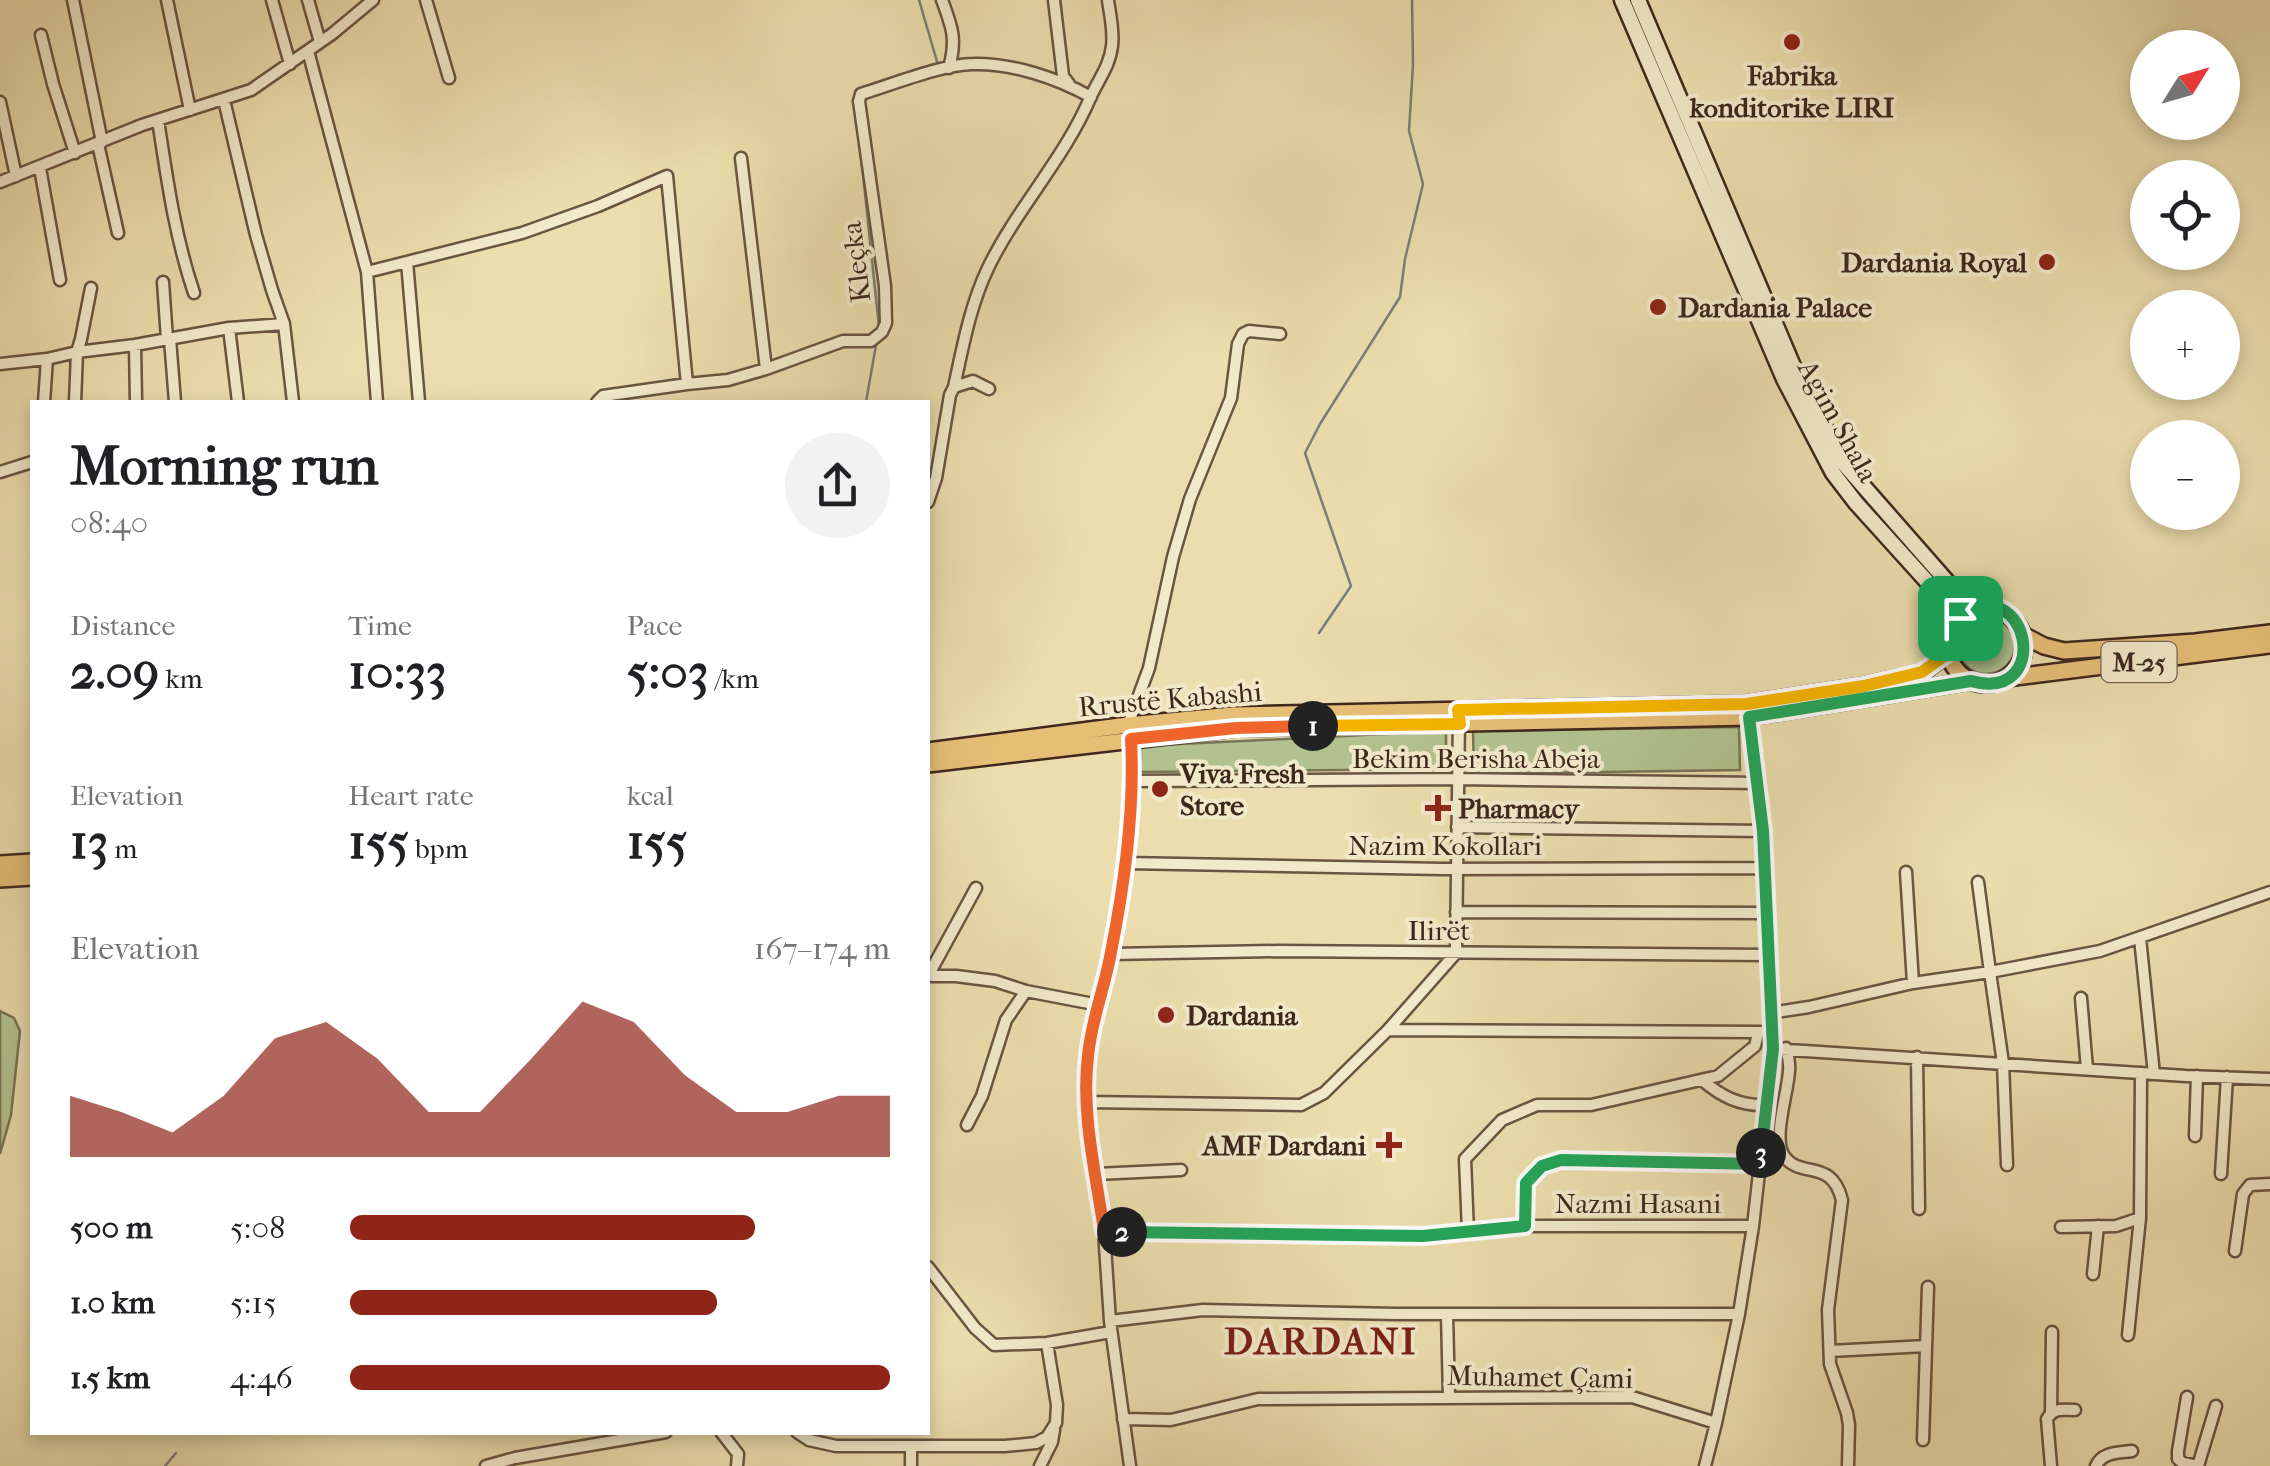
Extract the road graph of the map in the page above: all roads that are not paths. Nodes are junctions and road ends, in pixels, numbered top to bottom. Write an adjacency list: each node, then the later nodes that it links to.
1 (73, 0): 24 (street)
2 (167, 0): 22 (street)
3 (272, 0): 15 (street)
4 (308, 0): 13 (street)
5 (373, 0): 13 (street)
6 (426, 0): 17 (street)
7 (942, 0): 16 (street)
8 (1054, 0): 18 (street)
9 (1108, 0): 19 (street)
10 (1622, 0): 61 (main road, Agim Shala)
11 (1638, 0): 61 (main road, Agim Shala)
12 (41, 35): 25 (street)
13 (320, 42): 14 (street)
14 (308, 50): 15 (street); 32 (street)
15 (290, 64): 20 (street)
16 (949, 68): 18 (street); 45 (street, Kleçka)
17 (449, 78)
18 (1069, 85): 19 (street)
19 (1091, 96): 47 (street)
20 (224, 100): 22 (street); 37 (street)
21 (0, 102): 28 (street)
22 (190, 110): 23 (street)
23 (158, 120): 24 (street); 36 (street)
24 (100, 143): 25 (street); 30 (street)
25 (75, 153): 27 (street)
26 (741, 158): 45 (street)
27 (40, 168): 28 (street); 33 (street)
28 (16, 176): 29 (street)
29 (0, 182)
30 (118, 233)
31 (407, 262): 32 (street); 46 (street); 56 (street)
32 (367, 272): 55 (street)
33 (60, 280)
34 (163, 282): 40 (street)
35 (91, 288): 42 (street)
36 (194, 293)
37 (284, 324): 38 (street); 54 (street)
38 (229, 328): 40 (street); 53 (street)
39 (1280, 334): 70 (street)
40 (169, 339): 41 (street); 52 (street)
41 (135, 346): 42 (street); 51 (street)
42 (76, 352): 43 (street); 50 (street)
43 (47, 359): 44 (street); 49 (street)
44 (0, 364)
45 (766, 369): 46 (street, Kleçka)
46 (686, 384): 57 (street, Kleçka)
47 (954, 387): 48 (street); 60 (street)
48 (989, 389)
49 (44, 400)
50 (74, 400)
51 (136, 400)
52 (175, 400)
53 (238, 400)
54 (293, 400)
55 (377, 400)
56 (419, 400)
57 (598, 400)
58 (30, 463): 59 (street)
59 (0, 472)
60 (930, 496)
61 (1966, 614): 63 (main road, M-25); 65 (main road)
62 (2270, 633): 63 (main road, M-25)
63 (2023, 634): 66 (main road)
64 (2270, 645): 66 (main road, M-25)
65 (1948, 653): 67 (main road); 68 (main road, Rrustë Kabashi / M-25)
66 (2007, 678): 67 (main road, M-25)
67 (1971, 681): 69 (main road, Rrustë Kabashi / M-25)
68 (1459, 717): 69 (main road, Rrustë Kabashi / M-25); 70 (main road, Rrustë Kabashi / M-25); 73 (street)
69 (1749, 717): 75 (street)
70 (1130, 732): 71 (main road, Rrustë Kabashi / M-25); 72 (main road, Rrustë Kabashi / M-25); 74 (street)
71 (930, 751)
72 (930, 764)
73 (1458, 780): 74 (street, Bekim Berisha Abeja); 75 (street, Bekim Berisha Abeja); 76 (street)
74 (1133, 782): 80 (street)
75 (1758, 783): 77 (street)
76 (1457, 826): 77 (street); 82 (street)
77 (1763, 831): 81 (street)
78 (30, 862): 79 (main road)
79 (0, 864)
80 (1126, 864): 82 (street, Nazim Kokollari); 93 (street)
81 (1763, 868): 82 (street, Nazim Kokollari); 90 (street)
82 (1456, 869): 89 (street)
83 (1906, 872): 98 (street)
84 (30, 876): 85 (main road)
85 (0, 879)
86 (1978, 882): 96 (street)
87 (976, 888): 95 (street)
88 (2270, 892): 91 (street)
89 (1456, 912): 90 (street); 92 (street)
90 (1765, 914): 94 (street)
91 (2140, 938): 96 (street); 112 (street)
92 (1456, 953): 93 (street, Ilirët); 94 (street, Ilirët); 103 (street)
93 (1111, 954): 101 (street)
94 (1767, 955): 102 (street)
95 (930, 972)
96 (1990, 972): 98 (street); 109 (street)
97 (930, 976): 99 (street)
98 (1913, 982): 102 (street)
99 (1026, 991): 101 (street); 119 (street)
100 (2081, 998): 110 (street)
101 (1099, 1004): 117 (street)
102 (1770, 1013): 104 (street)
103 (1388, 1030): 105 (street); 117 (street)
104 (1771, 1031): 105 (street); 107 (street)
105 (1758, 1032): 116 (street)
106 (1786, 1048): 107 (street); 108 (street); 146 (street)
107 (1773, 1049): 118 (street)
108 (1917, 1057): 109 (street); 127 (street)
109 (2003, 1063): 110 (street); 122 (street)
110 (2087, 1069): 111 (street)
111 (2140, 1073): 112 (street); 128 (street)
112 (2154, 1074): 113 (street)
113 (2197, 1076): 114 (street); 120 (street)
114 (2227, 1077): 115 (street); 125 (street)
115 (2270, 1079)
116 (1702, 1080): 118 (street); 134 (street)
117 (1086, 1102): 124 (street)
118 (1766, 1105): 121 (street)
119 (967, 1125)
120 (2195, 1136)
121 (1760, 1164): 129 (street); 130 (street)
122 (2008, 1166)
123 (1182, 1170): 124 (street)
124 (1096, 1174): 133 (street)
125 (2220, 1174)
126 (2270, 1184): 135 (street)
127 (1919, 1208)
128 (2140, 1218): 131 (street); 143 (street)
129 (1525, 1226): 130 (street, Nazmi Hasani); 134 (street, Nazmi Hasani)
130 (1753, 1226): 140 (street)
131 (2098, 1226): 132 (street); 137 (street)
132 (2060, 1228)
133 (1104, 1231): 134 (street, Nazmi Hasani); 141 (street)
134 (1468, 1232)
135 (2236, 1251)
136 (930, 1270): 144 (street)
137 (2093, 1274)
138 (1928, 1287): 145 (street)
139 (1447, 1314): 140 (street); 141 (street); 148 (street)
140 (1740, 1314): 154 (street)
141 (1110, 1327): 144 (street); 152 (street)
142 (2052, 1332): 151 (street)
143 (2128, 1335)
144 (1047, 1343): 153 (street)
145 (1926, 1346): 146 (street); 158 (street)
146 (1830, 1350): 167 (street)
147 (2187, 1396): 170 (street)
148 (1449, 1398): 152 (street, Muhamet Çami); 154 (street, Muhamet Çami)
149 (2216, 1406): 170 (street)
150 (2074, 1410): 151 (street)
151 (2051, 1412): 168 (street)
152 (1123, 1419): 165 (street)
153 (1056, 1422): 159 (street); 164 (street)
154 (1716, 1423): 166 (street)
155 (651, 1435): 161 (street)
156 (722, 1435): 162 (street)
157 (802, 1435): 159 (street)
158 (1923, 1440)
159 (910, 1447): 163 (street)
160 (2132, 1452): 169 (street)
161 (486, 1466)
162 (738, 1466)
163 (911, 1466)
164 (1040, 1466)
165 (1130, 1466)
166 (1705, 1466)
167 (1848, 1466)
168 (2050, 1466)
169 (2096, 1466)
170 (2198, 1466)

